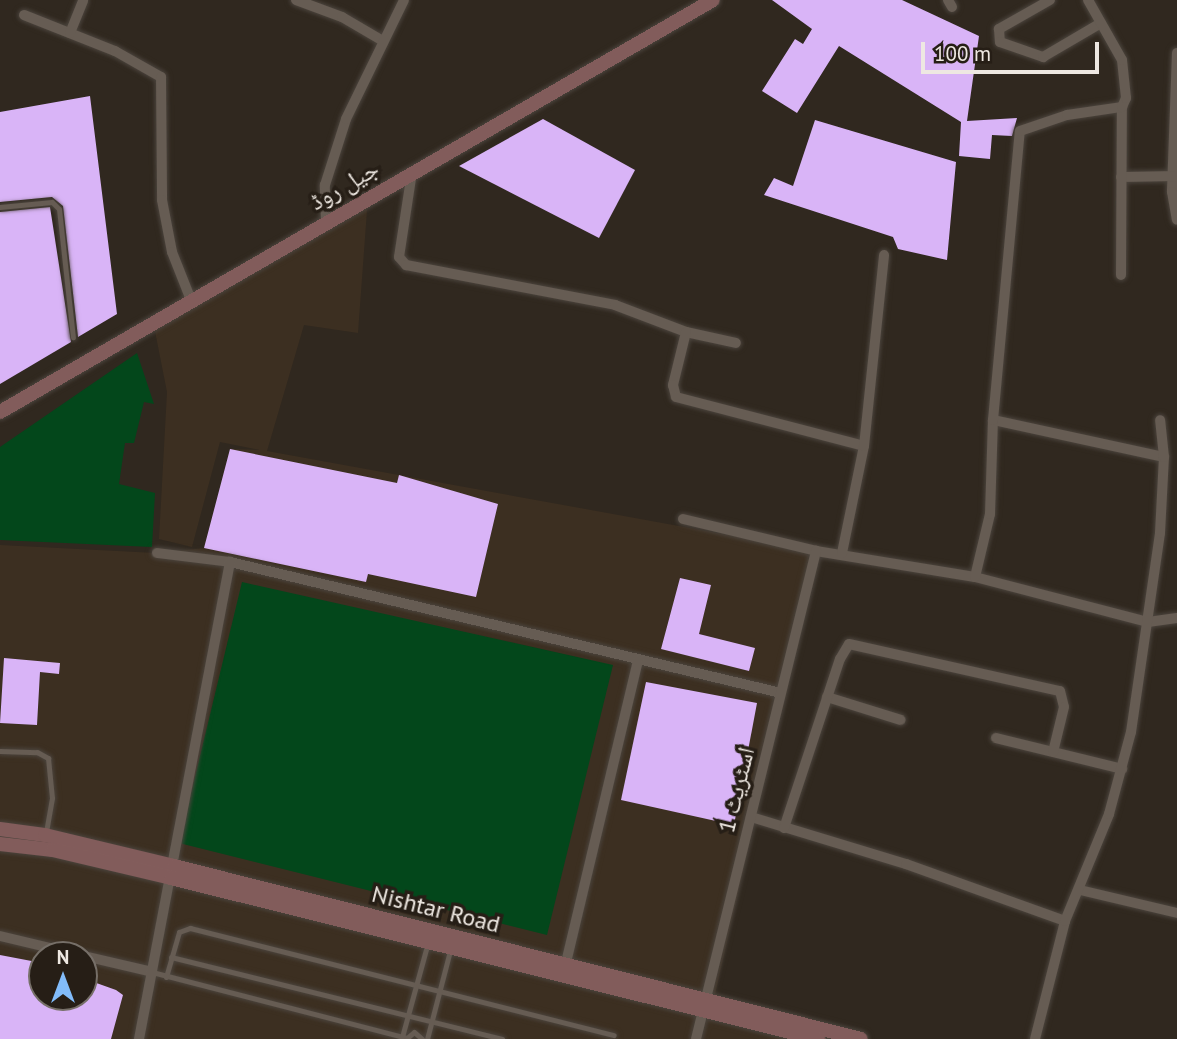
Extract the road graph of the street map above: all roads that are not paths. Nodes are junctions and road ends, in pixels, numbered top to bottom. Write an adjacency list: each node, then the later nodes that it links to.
1 (83, 0): 9 (street)
2 (296, 0): 10 (street)
3 (404, 0): 10 (street)
4 (713, 0): 13 (main road, جیل روڈ)
5 (1050, 0): 8 (street)
6 (1088, 0): 8 (street)
7 (24, 15): 9 (street)
8 (1101, 23): 12 (street)
9 (70, 33): 21 (street)
10 (383, 41): 18 (street)
11 (1177, 53): 15 (street)
12 (1122, 107): 14 (street); 27 (street)
13 (412, 172): 18 (main road, جیل روڈ); 22 (street)
14 (1121, 177): 15 (street); 20 (street)
15 (1175, 177): 17 (street)
16 (0, 207): 23 (lane)
17 (1177, 220)
18 (326, 222): 21 (main road, جیل روڈ)
19 (884, 255): 28 (street)
20 (1121, 275)
21 (191, 300): 25 (main road, جیل روڈ)
22 (686, 332): 24 (street); 28 (street)
23 (73, 337)
24 (736, 343)
25 (0, 412)
26 (1160, 419): 29 (street)
27 (993, 420): 29 (street); 35 (street)
28 (864, 446): 33 (street)
29 (1164, 457): 37 (street)
30 (683, 519): 31 (street)
31 (816, 551): 33 (street); 39 (street, اسٹریٹ 1)
32 (156, 553): 34 (street)
33 (842, 553): 35 (street)
34 (230, 562): 38 (street); 51 (street)
35 (975, 577): 37 (street)
36 (1177, 618): 37 (street)
37 (1149, 622): 45 (street)
38 (638, 660): 39 (street); 61 (street)
39 (781, 693): 46 (street, اسٹریٹ 1)
40 (827, 697): 41 (street); 44 (street); 47 (street)
41 (901, 720)
42 (996, 738): 44 (street)
43 (0, 751): 49 (lane)
44 (1053, 752): 45 (street)
45 (1122, 769): 52 (street)
46 (751, 817): 47 (street); 66 (street, اسٹریٹ 1)
47 (784, 828): 54 (street)
48 (0, 830): 49 (main road, Nishtar Road)
49 (46, 835): 51 (main road, Nishtar Road)
50 (0, 844): 51 (main road, Nishtar Road)
51 (173, 872): 56 (main road, Nishtar Road); 62 (street)
52 (1080, 890): 53 (street); 54 (street)
53 (1177, 913)
54 (1065, 921): 78 (street)
55 (0, 936): 57 (street)
56 (428, 938): 58 (main road, Nishtar Road); 61 (main road, Nishtar Road); 64 (lane)
57 (28, 942)
58 (451, 949): 61 (main road, Nishtar Road); 65 (lane)
59 (171, 957): 63 (lane); 64 (lane); 67 (lane)
60 (98, 959): 62 (street)
61 (564, 970): 66 (main road, Nishtar Road)
62 (152, 972): 63 (lane); 71 (street)
63 (166, 977): 70 (lane)
64 (414, 986): 65 (lane); 67 (lane)
65 (439, 992): 68 (lane); 69 (lane)
66 (704, 1006): 75 (street, اسٹریٹ 1); 76 (main road, Nishtar Road); 77 (main road, Nishtar Road)
67 (407, 1016): 68 (lane); 70 (lane)
68 (430, 1021): 73 (lane); 74 (lane)
69 (614, 1035)
70 (405, 1038): 72 (lane)
71 (139, 1039)
72 (422, 1039)
73 (427, 1039)
74 (502, 1039)
75 (696, 1039)
76 (818, 1039)
77 (861, 1039)
78 (1035, 1039)

